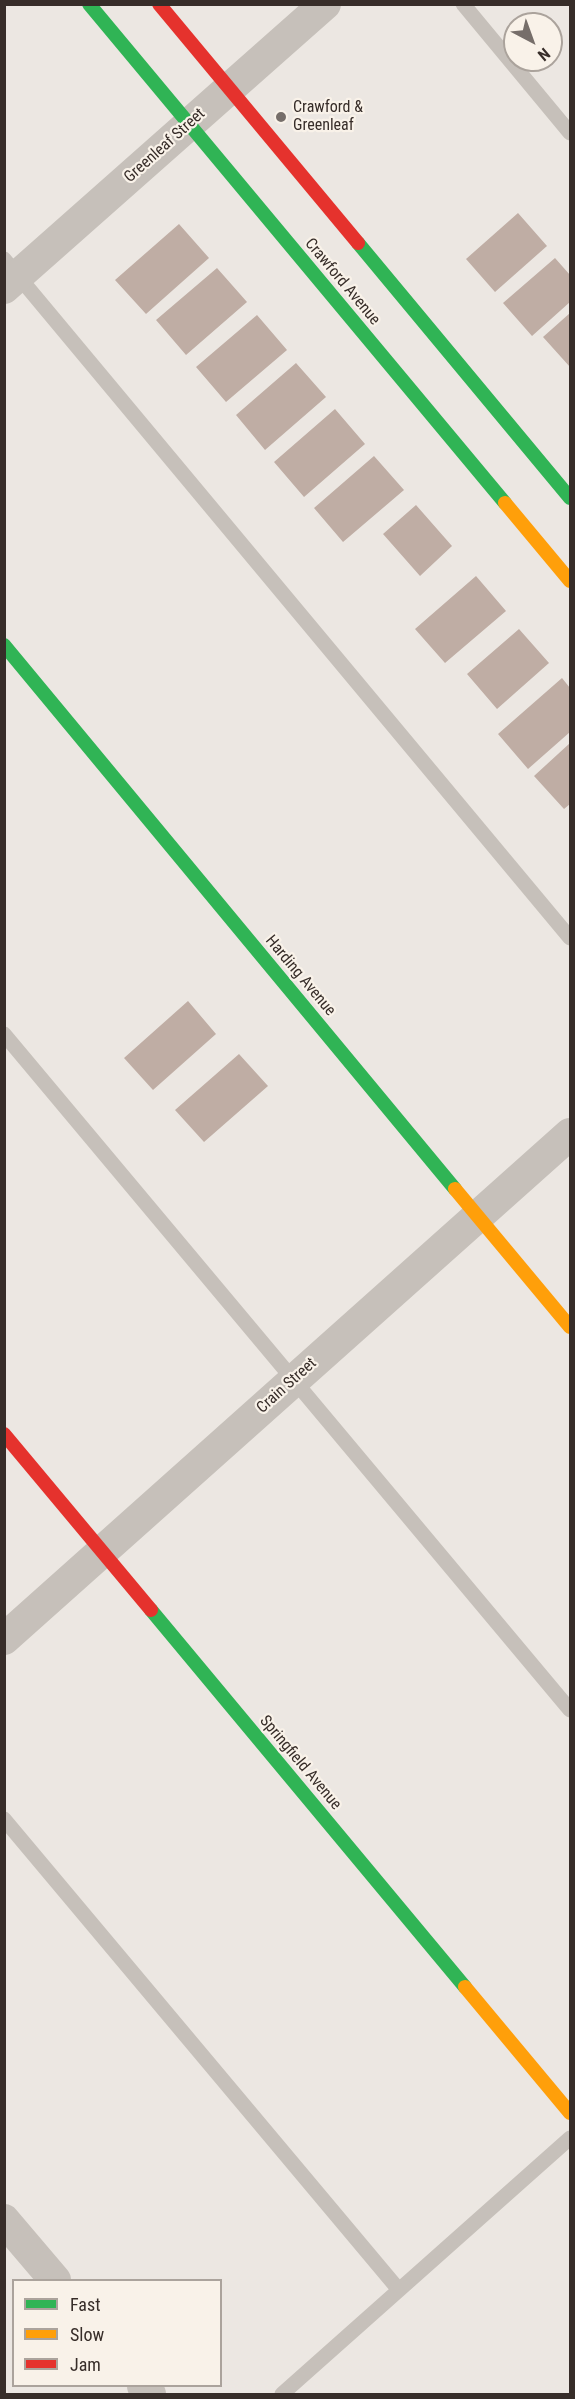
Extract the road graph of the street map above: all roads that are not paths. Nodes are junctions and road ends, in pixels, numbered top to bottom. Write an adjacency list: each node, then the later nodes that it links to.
1 (89, 4): 6 (street, Crawford Avenue)
2 (159, 4): 5 (street)
3 (325, 4): 5 (street, Greenleaf Street)
4 (463, 4): 7 (lane)
5 (229, 89): 6 (street, Greenleaf Street); 9 (street)
6 (189, 124): 8 (street, Greenleaf Street); 10 (street, Crawford Avenue)
7 (570, 133)
8 (9, 275): 12 (lane)
9 (570, 498)
10 (570, 581)
11 (4, 645): 15 (street, Harding Avenue)
12 (570, 938)
13 (4, 1034): 17 (lane)
14 (570, 1134): 15 (street, Crain Street)
15 (478, 1216): 16 (street, Harding Avenue); 17 (street, Crain Street)
16 (570, 1327)
17 (294, 1380): 19 (street, Crain Street); 21 (lane)
18 (4, 1434): 19 (street, Springfield Avenue)
19 (103, 1552): 20 (street, Crain Street); 23 (street, Springfield Avenue)
20 (4, 1639)
21 (570, 1710)
22 (4, 1819): 27 (lane)
23 (570, 2113)
24 (570, 2138): 27 (lane)
25 (4, 2220): 26 (street)
26 (54, 2279)
27 (399, 2290): 28 (lane)
28 (282, 2394)

